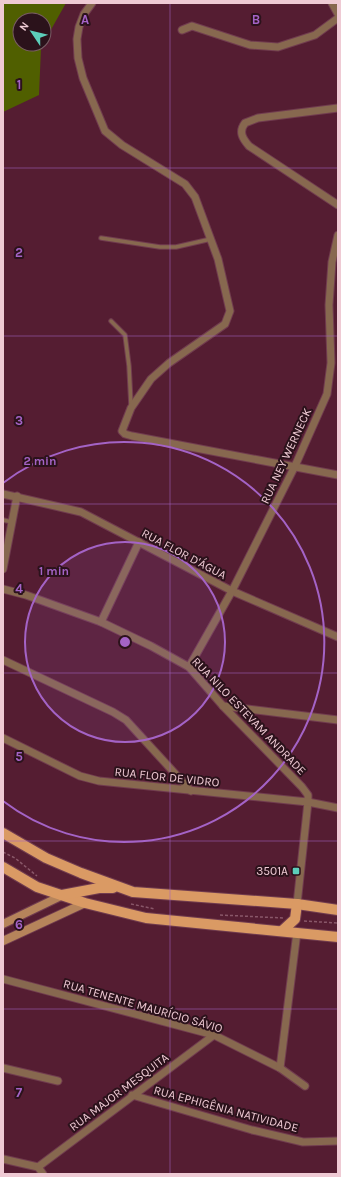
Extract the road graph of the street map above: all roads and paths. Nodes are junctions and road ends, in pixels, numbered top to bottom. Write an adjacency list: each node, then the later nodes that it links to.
1 (92, 3): 10 (street)
2 (332, 3): 3 (street)
3 (338, 14)
4 (338, 18): 5 (street)
5 (182, 30)
6 (338, 108): 7 (street)
7 (338, 204)
8 (338, 235): 13 (street, RUA NEY WERNECK)
9 (101, 238): 10 (lane)
10 (212, 239): 12 (street)
11 (111, 321): 12 (lane)
12 (131, 408): 13 (street)
13 (296, 466): 14 (street); 22 (street, RUA NEY WERNECK)
14 (338, 475)
15 (3, 494): 16 (street, RUA FLOR D'ÁGUA)
16 (17, 496): 18 (street); 19 (street, RUA FLOR D'ÁGUA)
17 (3, 520): 18 (lane)
18 (12, 522): 20 (street)
19 (139, 542): 22 (street, RUA FLOR D'ÁGUA); 23 (street)
20 (3, 569)
21 (3, 589): 23 (street, RUA NILO ESTEVAM ANDRADE)
22 (232, 591): 24 (street, RUA FLOR D'ÁGUA); 26 (street, RUA NEY WERNECK)
23 (100, 622): 26 (street, RUA NILO ESTEVAM ANDRADE)
24 (338, 637)
25 (3, 660): 30 (street)
26 (189, 667): 27 (street, RUA NILO ESTEVAM ANDRADE)
27 (223, 706): 28 (street); 31 (street, RUA NILO ESTEVAM ANDRADE)
28 (338, 720)
29 (3, 738): 30 (street, RUA FLOR DE VIDRO)
30 (190, 791): 31 (street, RUA FLOR DE VIDRO)
31 (308, 802): 32 (street, RUA FLOR DE VIDRO); 38 (street)
32 (338, 808)
33 (3, 833): 35 (main road)
34 (3, 867): 36 (main road)
35 (133, 892): 36 (main road); 38 (main road)
36 (61, 896): 37 (main road); 40 (street)
37 (85, 903): 41 (main road); 44 (street)
38 (297, 904): 39 (main road); 41 (main road)
39 (338, 910)
40 (3, 924)
41 (282, 931): 42 (main road)
42 (297, 932): 43 (main road); 48 (street)
43 (338, 937)
44 (3, 941)
45 (3, 979): 46 (street, RUA TENENTE MAURÍCIO SÁVIO)
46 (214, 1035): 48 (street, RUA TENENTE MAURÍCIO SÁVIO); 51 (street, RUA MAJOR MESQUITA)
47 (3, 1068): 49 (street)
48 (280, 1068): 50 (street, RUA TENENTE MAURÍCIO SÁVIO)
49 (58, 1081)
50 (305, 1086)
51 (132, 1095): 52 (street, RUA EPHIGÊNIA NATIVIDADE); 54 (street, RUA MAJOR MESQUITA)
52 (338, 1141)
53 (3, 1159): 54 (street)
54 (38, 1167): 55 (street)
55 (43, 1174)

